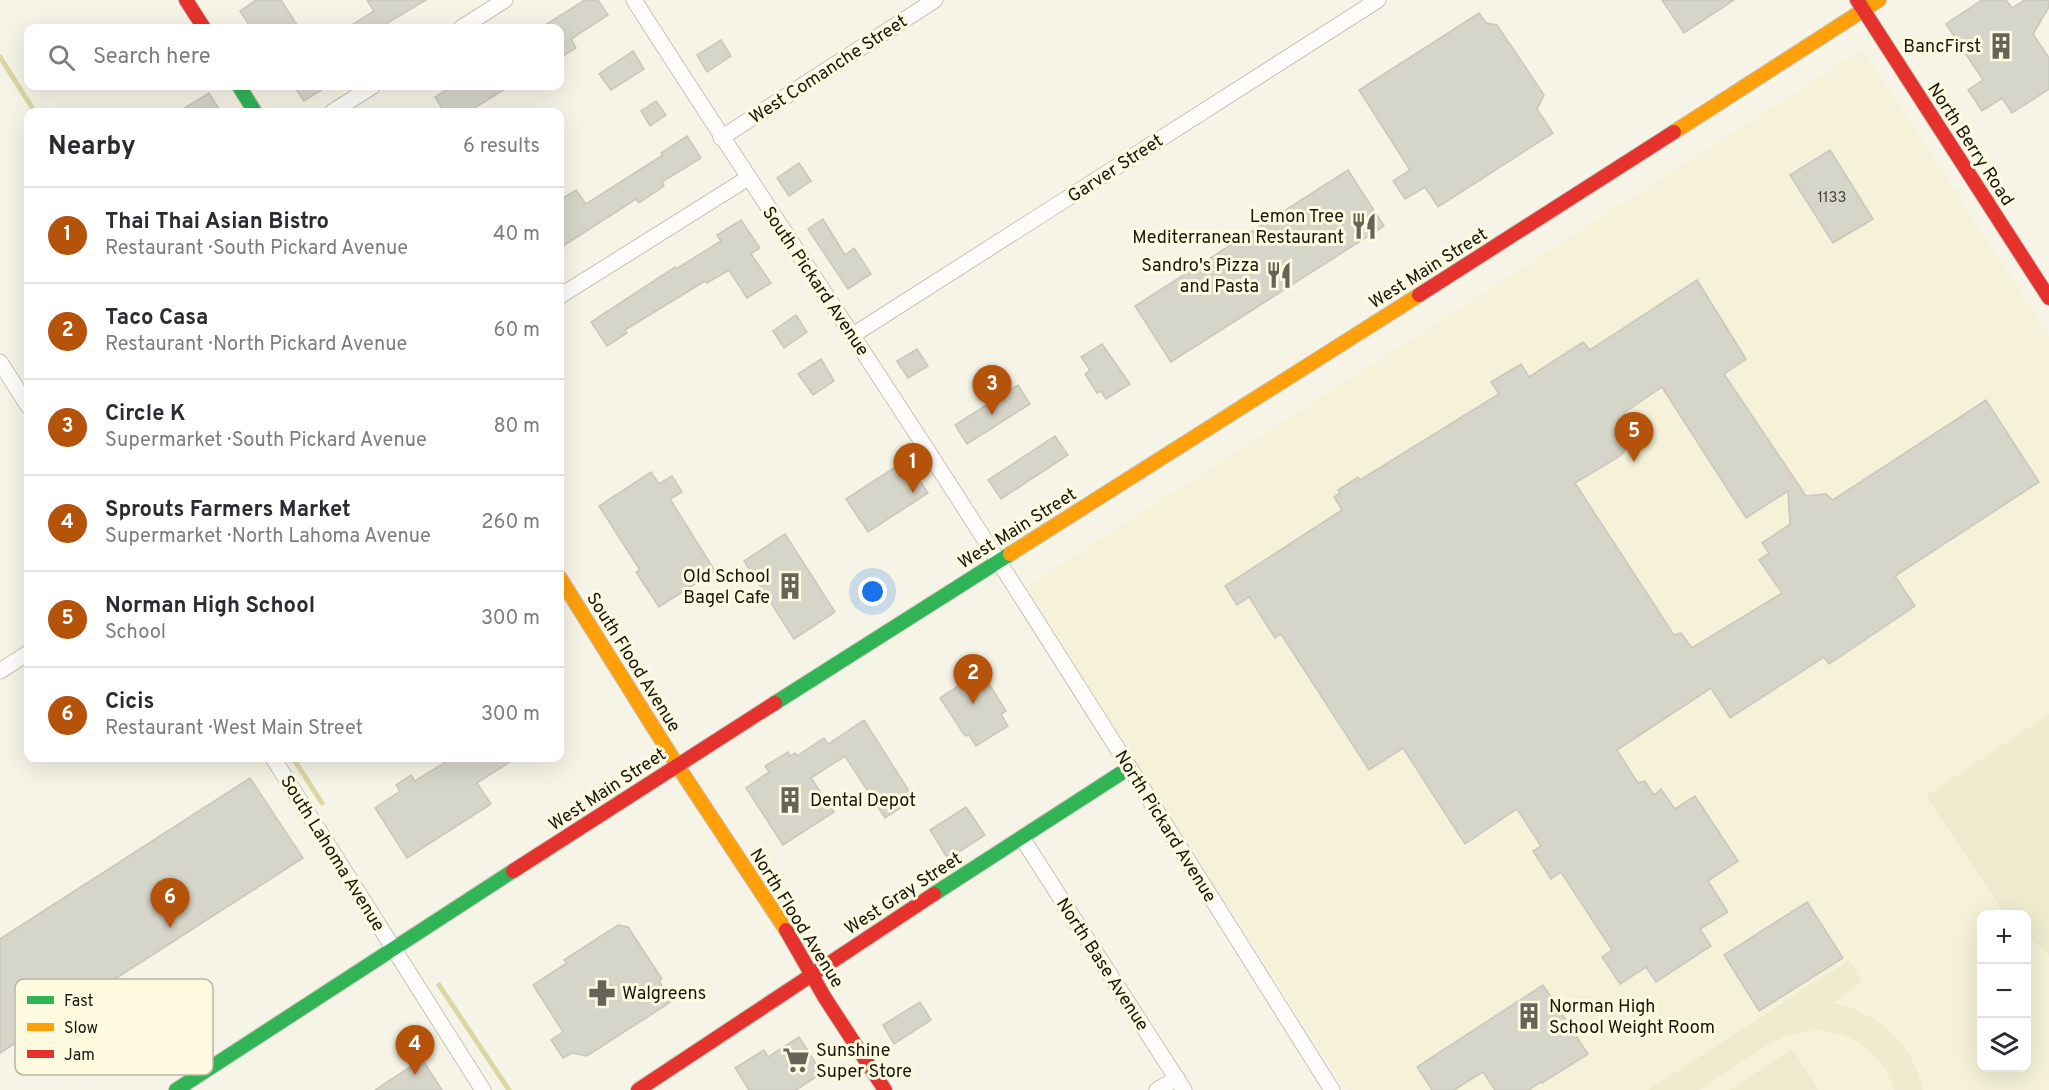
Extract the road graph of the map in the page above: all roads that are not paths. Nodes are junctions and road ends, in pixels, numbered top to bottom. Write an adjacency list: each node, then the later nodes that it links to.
1 (186, 0): 8 (main road)
2 (505, 0): 9 (street)
3 (634, 0): 14 (street, South Pickard Avenue)
4 (935, 0): 14 (street, West Comanche Street)
5 (1378, 0): 18 (street, Garver Street)
6 (1879, 0): 7 (main road, West Main Street)
7 (1860, 5): 17 (main road, North Berry Road); 21 (main road, West Main Street)
8 (201, 24)
9 (467, 24)
10 (241, 90): 12 (main road)
11 (367, 90): 13 (street)
12 (253, 108)
13 (338, 108)
14 (721, 138): 15 (street, South Pickard Avenue)
15 (748, 178): 16 (street); 18 (street, South Pickard Avenue)
16 (564, 293)
17 (2049, 298)
18 (853, 335): 21 (street, South Pickard Avenue)
19 (0, 362): 20 (street)
20 (24, 400)
21 (998, 562): 26 (main road, West Main Street); 27 (street, North Pickard Avenue)
22 (564, 584): 26 (main road, South Flood Avenue)
23 (24, 655): 24 (street)
24 (0, 671)
25 (276, 762): 29 (street, South Lahoma Avenue)
26 (677, 765): 29 (main road, West Main Street); 30 (main road, North Flood Avenue)
27 (1129, 768): 28 (main road, West Gray Street); 39 (street, North Pickard Avenue)
28 (1022, 838): 30 (main road, West Gray Street); 33 (street, North Base Avenue)
29 (393, 949): 31 (main road, West Main Street); 35 (street, South Lahoma Avenue)
30 (812, 974): 36 (main road, West Gray Street); 37 (main road, North Flood Avenue)
31 (213, 1066)
32 (199, 1075): 34 (main road, West Main Street)
33 (1180, 1084): 38 (street)
34 (176, 1090)
35 (483, 1090)
36 (638, 1090)
37 (885, 1090)
38 (1157, 1090)
39 (1332, 1090)

